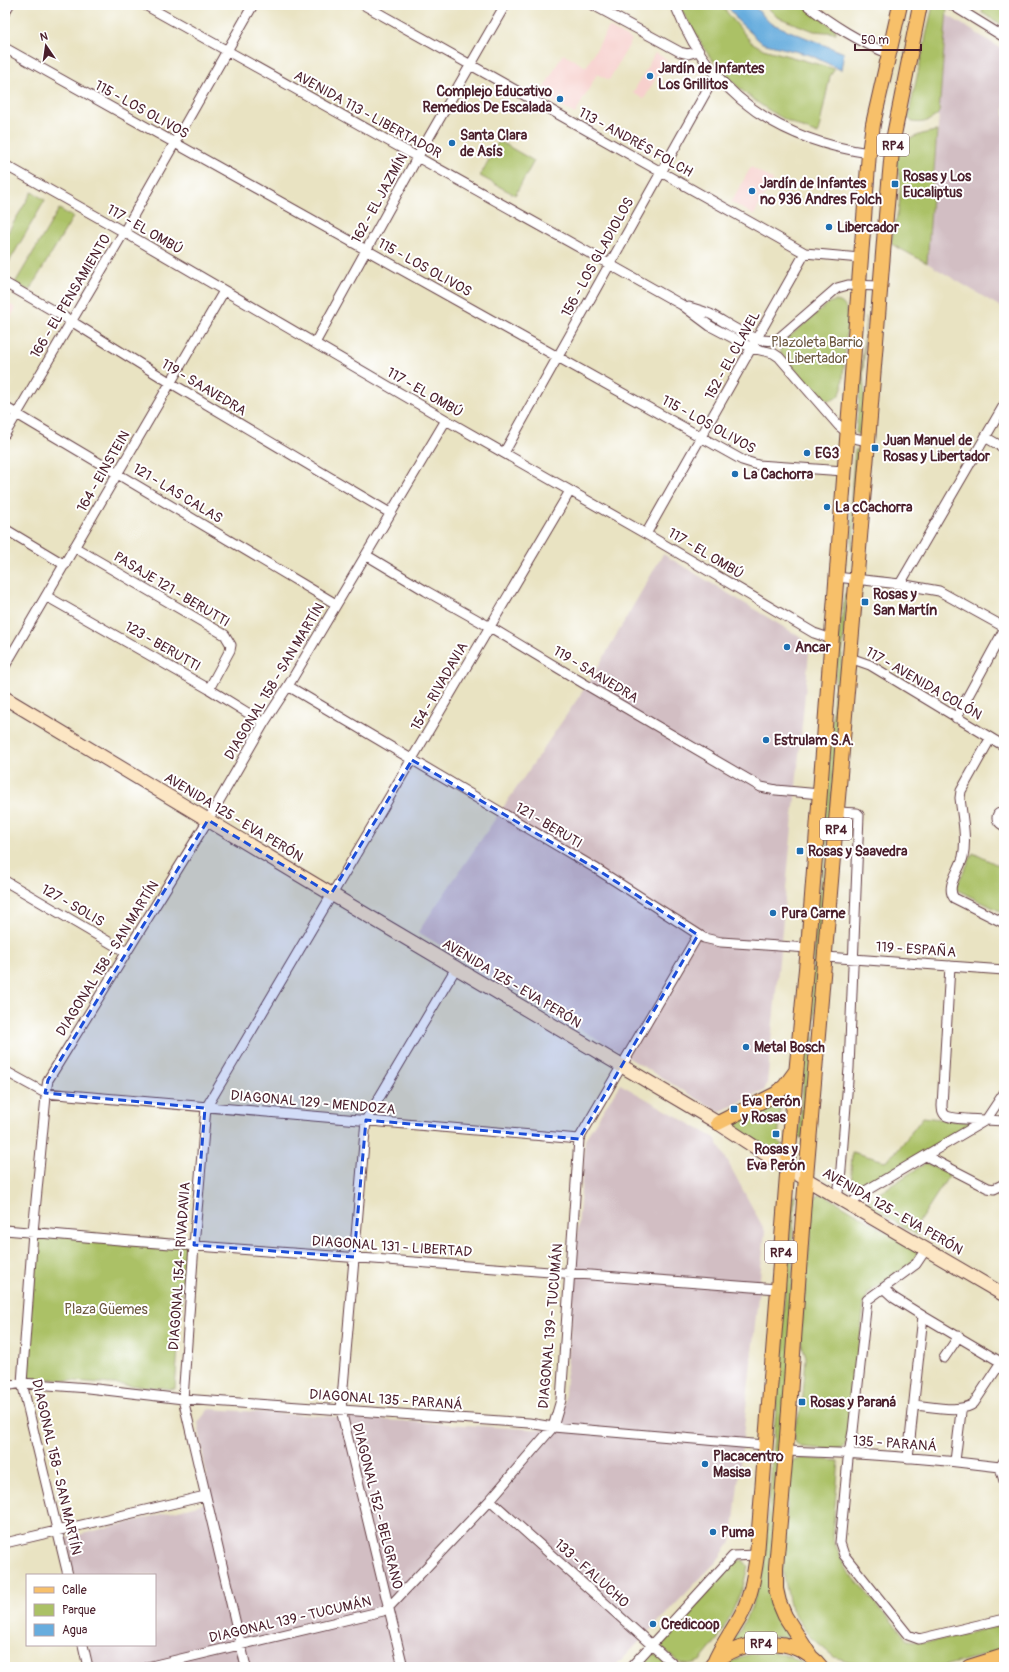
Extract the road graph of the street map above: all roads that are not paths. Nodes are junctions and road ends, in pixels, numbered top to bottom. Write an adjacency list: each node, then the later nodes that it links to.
1 (9, 5): 12 (street)
2 (145, 5): 15 (street, AVENIDA 113 - LIBERTADOR)
3 (253, 5): 15 (street, 166 - EL PENSAMIENTO)
4 (364, 5): 18 (street, 113 - ANDRÉS FOLCH)
5 (505, 5): 18 (street, 162 - EL JAZMÍN)
6 (593, 5): 16 (street)
7 (674, 5): 16 (street)
8 (807, 5): 17 (street)
9 (900, 5): 17 (main road, RP4)
10 (920, 5): 32 (main road, RP4)
11 (952, 5): 13 (street)
12 (5, 12)
13 (1004, 37)
14 (5, 48): 20 (street, 115 - LOS OLIVOS)
15 (228, 51): 20 (street, 166 - EL PENSAMIENTO); 22 (street, AVENIDA 113 - LIBERTADOR)
16 (698, 51): 19 (street)
17 (890, 54): 21 (main road, RP4)
18 (471, 65): 22 (street, 162 - EL JAZMÍN); 24 (street, 113 - ANDRÉS FOLCH)
19 (716, 76): 21 (street); 24 (street, 156 - LOS GLADIOLOS)
20 (175, 144): 25 (street, 166 - EL PENSAMIENTO); 26 (street, 115 - LOS OLIVOS)
21 (868, 153): 28 (main road, RP4)
22 (417, 158): 26 (street, 162 - EL JAZMÍN); 29 (street, AVENIDA 113 - LIBERTADOR)
23 (6, 168): 25 (street, 117 - EL OMBÚ)
24 (661, 172): 27 (street, 113 - ANDRÉS FOLCH); 29 (street, 156 - LOS GLADIOLOS)
25 (124, 232): 33 (street, 117 - EL OMBÚ); 35 (street, 166 - EL PENSAMIENTO)
26 (366, 249): 37 (street, 162 - EL JAZMÍN); 39 (street, 115 - LOS OLIVOS)
27 (805, 253): 28 (street, 113 - ANDRÉS FOLCH); 36 (street, 152 - EL CLAVEL)
28 (860, 258): 31 (main road, RP4)
29 (609, 264): 34 (street, AVENIDA 113 - LIBERTADOR); 39 (street, 156 - LOS GLADIOLOS)
30 (5, 283): 35 (street, 119 - SAAVEDRA)
31 (858, 284): 32 (street, AVENIDA 113 - LIBERTADOR); 36 (street, AVENIDA 113 - LIBERTADOR); 45 (main road, RP4)
32 (881, 286): 49 (main road, RP4)
33 (224, 291): 37 (street, 117 - EL OMBÚ); 40 (street, 164 - EINSTEIN)
34 (682, 305): 36 (street, AVENIDA 113 - LIBERTADOR); 38 (street, AVENIDA 113 - LIBERTADOR)
35 (71, 321): 40 (street, 119 - SAAVEDRA); 43 (street, 166 - EL PENSAMIENTO)
36 (757, 338): 38 (street, 152 - EL CLAVEL)
37 (315, 343): 44 (street, 117 - EL OMBÚ)
38 (752, 348): 45 (street, AVENIDA 113 - LIBERTADOR); 47 (street, 152 - EL CLAVEL)
39 (558, 357): 47 (street, 115 - LOS OLIVOS); 51 (street, 156 - LOS GLADIOLOS)
40 (171, 383): 53 (street, 164 - EINSTEIN); 55 (street, 119 - SAAVEDRA)
41 (1004, 405): 48 (street)
42 (5, 407): 43 (street, 121 - LAS CALAS)
43 (17, 414): 46 (street, 166 - EL PENSAMIENTO); 53 (street, 121 - LAS CALAS)
44 (446, 420): 51 (street, 117 - EL OMBÚ); 55 (street, DIAGONAL 158 - SAN MARTÍN)
45 (847, 433): 49 (street, AVENIDA 113 - LIBERTADOR); 52 (main road, RP4)
46 (5, 434)
47 (702, 436): 52 (street, 115 - LOS OLIVOS); 57 (street, 152 - EL CLAVEL)
48 (985, 437): 50 (street); 63 (street)
49 (868, 441): 62 (main road, RP4)
50 (1004, 448)
51 (504, 453): 54 (street, 117 - EL OMBÚ)
52 (844, 471): 61 (main road, RP4)
53 (118, 473): 58 (street, 164 - EINSTEIN); 65 (street, 121 - LAS CALAS)
54 (570, 491): 57 (street, 117 - EL OMBÚ); 66 (street, 154 - RIVADAVIA)
55 (390, 513): 59 (street, DIAGONAL 158 - SAN MARTÍN)
56 (5, 529): 60 (street)
57 (646, 534): 68 (street, 117 - EL OMBÚ)
58 (74, 547): 60 (street, 164 - EINSTEIN); 72 (street, PASAJE 121 - BERUTTI)
59 (366, 555): 65 (street, DIAGONAL 158 - SAN MARTÍN); 66 (street, 119 - SAAVEDRA)
60 (65, 565): 64 (street, 164 - EINSTEIN)
61 (836, 577): 62 (street); 68 (main road, RP4)
62 (856, 579): 63 (street); 69 (main road, RP4)
63 (900, 584): 67 (street)
64 (46, 596): 70 (street, 164 - EINSTEIN); 72 (street, 123 - BERUTTI)
65 (336, 604): 71 (street, DIAGONAL 158 - SAN MARTÍN)
66 (490, 627): 78 (street, 154 - RIVADAVIA); 79 (street, 119 - SAAVEDRA)
67 (1004, 629): 74 (street)
68 (832, 639): 79 (main road, RP4)
69 (850, 658): 74 (street, 117 - AVENIDA COLÓN); 81 (main road, RP4)
70 (5, 666)
71 (288, 686): 75 (street, DIAGONAL 158 - SAN MARTÍN); 78 (street, 121 - BERUTI)
72 (209, 689): 75 (street, 123 - BERUTTI)
73 (5, 698): 82 (street, AVENIDA 125 - EVA PERÓN)
74 (956, 718): 76 (street, 117 - AVENIDA COLÓN)
75 (264, 723): 82 (street, DIAGONAL 158 - SAN MARTÍN)
76 (990, 739): 77 (street, 117 - AVENIDA COLÓN); 86 (street)
77 (1004, 746)
78 (412, 760): 85 (street, 154 - RIVADAVIA); 87 (street, 121 - BERUTI)
79 (820, 794): 88 (main road, RP4)
80 (1004, 810): 83 (street)
81 (838, 812): 90 (main road, RP4); 91 (street)
82 (208, 820): 85 (street, AVENIDA 125 - EVA PERÓN); 89 (street, DIAGONAL 158 - SAN MARTÍN)
83 (1004, 826)
84 (5, 882): 89 (street, 127 - SOLIS)
85 (332, 894): 93 (street, AVENIDA 125 - EVA PERÓN); 100 (street, DIAGONAL 154 - RIVADAVIA)
86 (1004, 923)
87 (698, 935): 88 (street, 121 - BERUTI); 95 (street, DIAGONAL 139 - TUCUMÁN)
88 (808, 948): 97 (main road, RP4)
89 (126, 952): 98 (street, DIAGONAL 158 - SAN MARTÍN)
90 (826, 957): 91 (street, 119 - ESPAÑA); 108 (main road, RP4)
91 (853, 959): 92 (street, 119 - ESPAÑA); 110 (street)
92 (950, 966): 94 (street, 119 - ESPAÑA); 102 (street)
93 (456, 968): 95 (street, AVENIDA 125 - EVA PERÓN); 101 (street, DIAGONAL 152 - BELGRANO)
94 (1004, 970)
95 (621, 1066): 104 (street, AVENIDA 125 - EVA PERÓN); 105 (street, DIAGONAL 139 - TUCUMÁN)
96 (5, 1071): 98 (street)
97 (796, 1071): 104 (main road); 107 (main road, RP4)
98 (45, 1093): 100 (street, DIAGONAL 129 - MENDOZA); 113 (street, DIAGONAL 158 - SAN MARTÍN)
99 (1004, 1093): 102 (street)
100 (206, 1108): 101 (street, DIAGONAL 129 - MENDOZA); 114 (street, DIAGONAL 154 - RIVADAVIA)
101 (366, 1120): 105 (street, DIAGONAL 129 - MENDOZA); 116 (street, DIAGONAL 152 - BELGRANO)
102 (986, 1120): 103 (street); 106 (street)
103 (1004, 1121)
104 (718, 1123): 107 (street, AVENIDA 125 - EVA PERÓN)
105 (579, 1139): 117 (street, DIAGONAL 139 - TUCUMÁN)
106 (926, 1156): 109 (street); 111 (street)
107 (787, 1168): 108 (street, AVENIDA 125 - EVA PERÓN); 119 (main road, RP4)
108 (806, 1179): 110 (street, AVENIDA 125 - EVA PERÓN); 133 (main road, RP4)
109 (1004, 1184)
110 (837, 1197): 111 (street, AVENIDA 125 - EVA PERÓN)
111 (850, 1204): 115 (street, AVENIDA 125 - EVA PERÓN)
112 (5, 1230): 113 (street, DIAGONAL 131 - LIBERTAD)
113 (33, 1232): 114 (street, DIAGONAL 131 - LIBERTAD); 125 (street, DIAGONAL 158 - SAN MARTÍN)
114 (194, 1245): 116 (street, DIAGONAL 131 - LIBERTAD); 127 (street, DIAGONAL 154 - RIVADAVIA)
115 (926, 1249): 118 (street); 120 (street, AVENIDA 125 - EVA PERÓN)
116 (354, 1257): 117 (street, DIAGONAL 131 - LIBERTAD); 130 (street, DIAGONAL 152 - BELGRANO)
117 (569, 1274): 119 (street, DIAGONAL 131 - LIBERTAD); 131 (street, DIAGONAL 139 - TUCUMÁN)
118 (883, 1288): 121 (street); 134 (street)
119 (778, 1289): 132 (main road, RP4)
120 (1004, 1294)
121 (923, 1316): 122 (street); 128 (street)
122 (959, 1336): 123 (street); 124 (street)
123 (944, 1358)
124 (1002, 1363): 129 (street)
125 (22, 1383): 126 (street, DIAGONAL 135 - PARANÁ); 127 (street, DIAGONAL 135 - PARANÁ); 141 (street, DIAGONAL 158 - SAN MARTÍN)
126 (5, 1386)
127 (183, 1399): 130 (street, DIAGONAL 135 - PARANÁ); 139 (street, DIAGONAL 154 - RIVADAVIA)
128 (914, 1405): 129 (street); 135 (street)
129 (959, 1409): 136 (street)
130 (341, 1410): 131 (street, DIAGONAL 135 - PARANÁ); 145 (street, DIAGONAL 152 - BELGRANO)
131 (553, 1427): 132 (street, DIAGONAL 135 - PARANÁ); 140 (street, DIAGONAL 139 - TUCUMÁN)
132 (766, 1445): 143 (main road, RP4)
133 (786, 1451): 134 (street, 135 - PARANÁ); 151 (main road, RP4)
134 (848, 1453): 135 (street, 135 - PARANÁ); 146 (street)
135 (908, 1458): 136 (street, 135 - PARANÁ)
136 (955, 1461): 137 (street, 135 - PARANÁ)
137 (1002, 1464): 138 (street)
138 (1004, 1481)
139 (205, 1496): 141 (street); 147 (street, DIAGONAL 154 - RIVADAVIA)
140 (490, 1500): 145 (street, DIAGONAL 139 - TUCUMÁN); 148 (street, 133 - FALUCHO)
141 (57, 1530): 142 (street); 144 (street, DIAGONAL 158 - SAN MARTÍN)
142 (5, 1543)
143 (757, 1555): 148 (street); 152 (main road, RP4)
144 (68, 1574)
145 (388, 1608): 147 (street, DIAGONAL 139 - TUCUMÁN); 156 (street, DIAGONAL 152 - BELGRANO)
146 (1004, 1620)
147 (240, 1644): 154 (street, DIAGONAL 139 - TUCUMÁN); 155 (street, DIAGONAL 154 - RIVADAVIA)
148 (651, 1645): 157 (street); 158 (street, 133 - FALUCHO)
149 (83, 1646): 153 (street)
150 (1004, 1656): 160 (main road)
151 (817, 1662): 152 (main road, RP4); 159 (main road)
152 (712, 1665)
153 (88, 1667)
154 (147, 1667)
155 (246, 1667)
156 (402, 1667)
157 (631, 1667)
158 (676, 1667)
159 (833, 1667)
160 (969, 1667)

